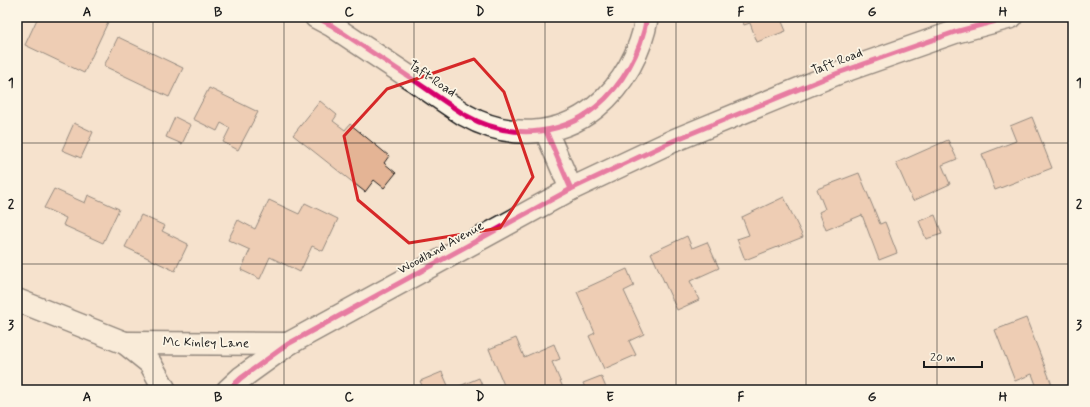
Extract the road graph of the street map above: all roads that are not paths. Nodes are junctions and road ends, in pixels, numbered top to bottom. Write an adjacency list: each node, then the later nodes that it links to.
1 (316, 17): 4 (street, Taft Road)
2 (1011, 17): 5 (street, Taft Road)
3 (646, 22): 4 (street, Taft Road)
4 (546, 131): 6 (street)
5 (675, 140): 6 (street, Woodland Avenue)
6 (571, 189): 9 (street, Woodland Avenue)
7 (17, 300): 8 (street, Mc Kinley Lane)
8 (125, 342): 9 (street, Mc Kinley Lane); 10 (street, Mc Kinley Lane)
9 (288, 344): 11 (street, Woodland Avenue)
10 (165, 390)
11 (228, 390)

